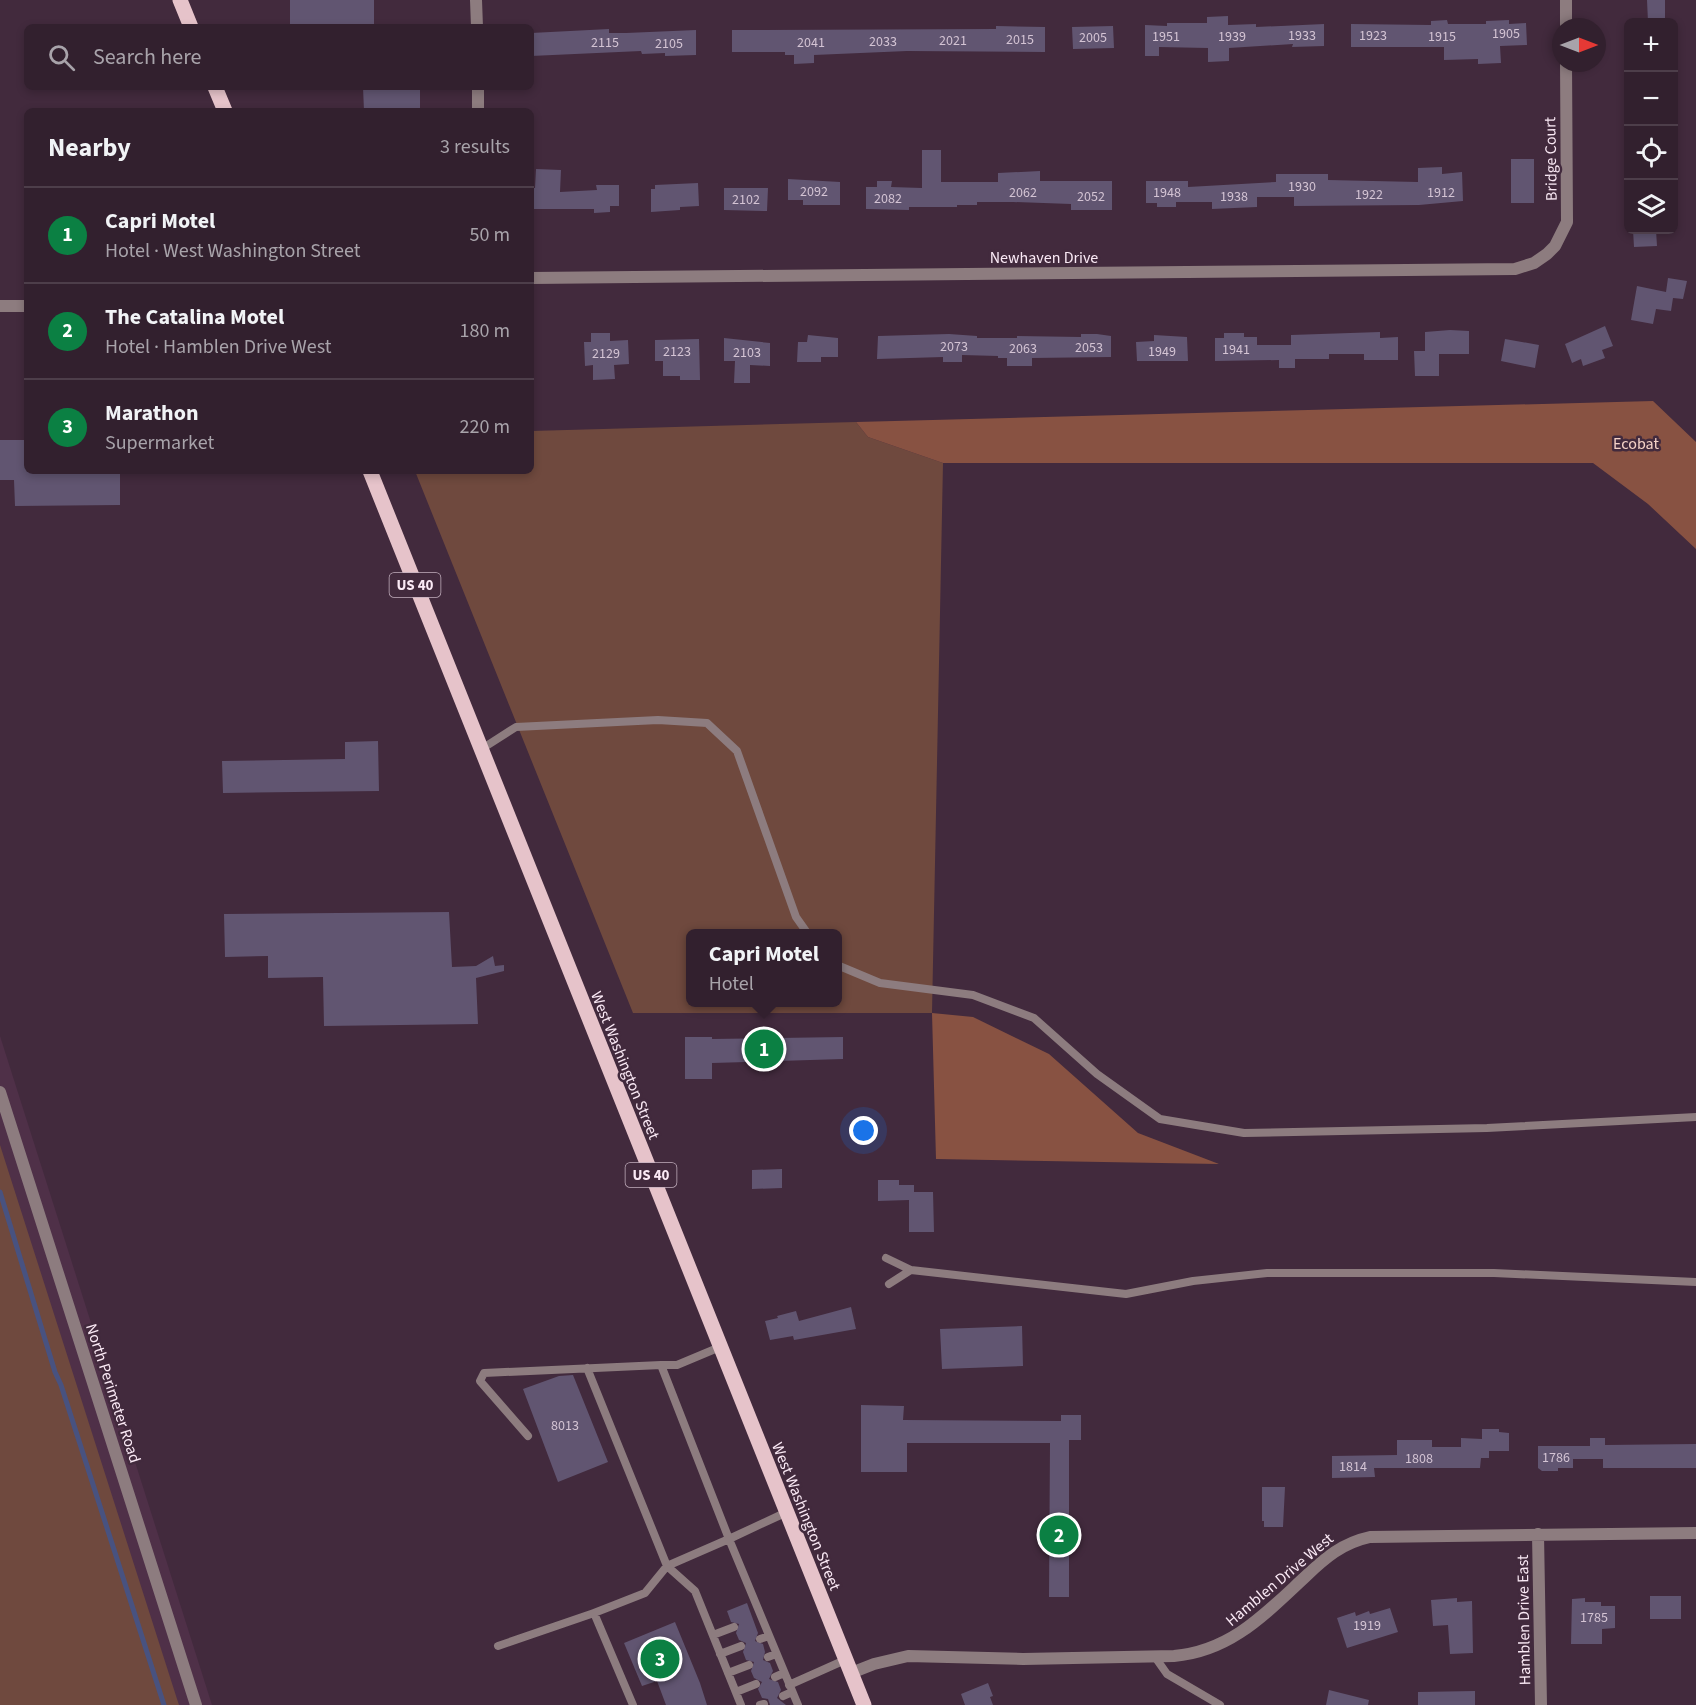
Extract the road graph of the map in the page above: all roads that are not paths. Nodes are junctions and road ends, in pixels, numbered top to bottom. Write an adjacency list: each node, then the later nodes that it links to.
1 (180, 0): 5 (main road)
2 (476, 0): 6 (street)
3 (1566, 0): 4 (street)
4 (1566, 18)
5 (190, 24)
6 (477, 24)
7 (1566, 72): 12 (street, Bridge Court)
8 (216, 90): 10 (main road)
9 (478, 90): 11 (street)
10 (224, 108)
11 (478, 108)
12 (1551, 250): 13 (street, Newhaven Drive)
13 (534, 278)
14 (0, 306): 15 (street)
15 (24, 306)
16 (371, 474): 17 (main road, West Washington Street / US 40)
17 (480, 750): 18 (lane); 26 (main road, West Washington Street / US 40)
18 (805, 929)
19 (842, 967): 21 (lane)
20 (0, 1092): 55 (street, North Perimeter Road)
21 (1696, 1117)
22 (885, 1258): 23 (lane)
23 (911, 1270): 24 (lane); 25 (lane)
24 (1696, 1282)
25 (889, 1284)
26 (720, 1347): 27 (lane); 30 (main road, West Washington Street / US 40)
27 (661, 1365): 28 (lane); 33 (lane)
28 (587, 1368): 29 (lane); 34 (lane)
29 (528, 1436)
30 (787, 1512): 33 (lane); 47 (main road, West Washington Street / US 40)
31 (1696, 1533): 32 (street, Hamblen Drive West)
32 (1538, 1534): 45 (street, Hamblen Drive West); 61 (street, Hamblen Drive East)
33 (729, 1539): 34 (lane); 38 (lane)
34 (667, 1566): 35 (lane); 37 (lane)
35 (594, 1613): 40 (lane); 56 (lane)
36 (734, 1627): 37 (lane)
37 (713, 1635): 42 (lane)
38 (769, 1636): 39 (lane); 43 (lane)
39 (760, 1639)
40 (498, 1646)
41 (741, 1646): 42 (lane)
42 (720, 1654): 48 (lane)
43 (776, 1654): 44 (lane); 49 (lane)
44 (768, 1657)
45 (1155, 1657): 47 (street, Hamblen Drive West); 60 (lane)
46 (748, 1665): 48 (lane)
47 (848, 1666): 52 (lane); 59 (main road, West Washington Street / US 40)
48 (728, 1672): 53 (lane)
49 (784, 1673): 50 (lane); 52 (lane)
50 (775, 1677)
51 (756, 1684): 53 (lane)
52 (791, 1689): 54 (lane); 58 (lane)
53 (736, 1692): 57 (lane)
54 (783, 1696)
55 (196, 1705)
56 (633, 1705)
57 (740, 1705)
58 (798, 1705)
59 (864, 1705)
60 (1220, 1705)
61 (1541, 1705)

